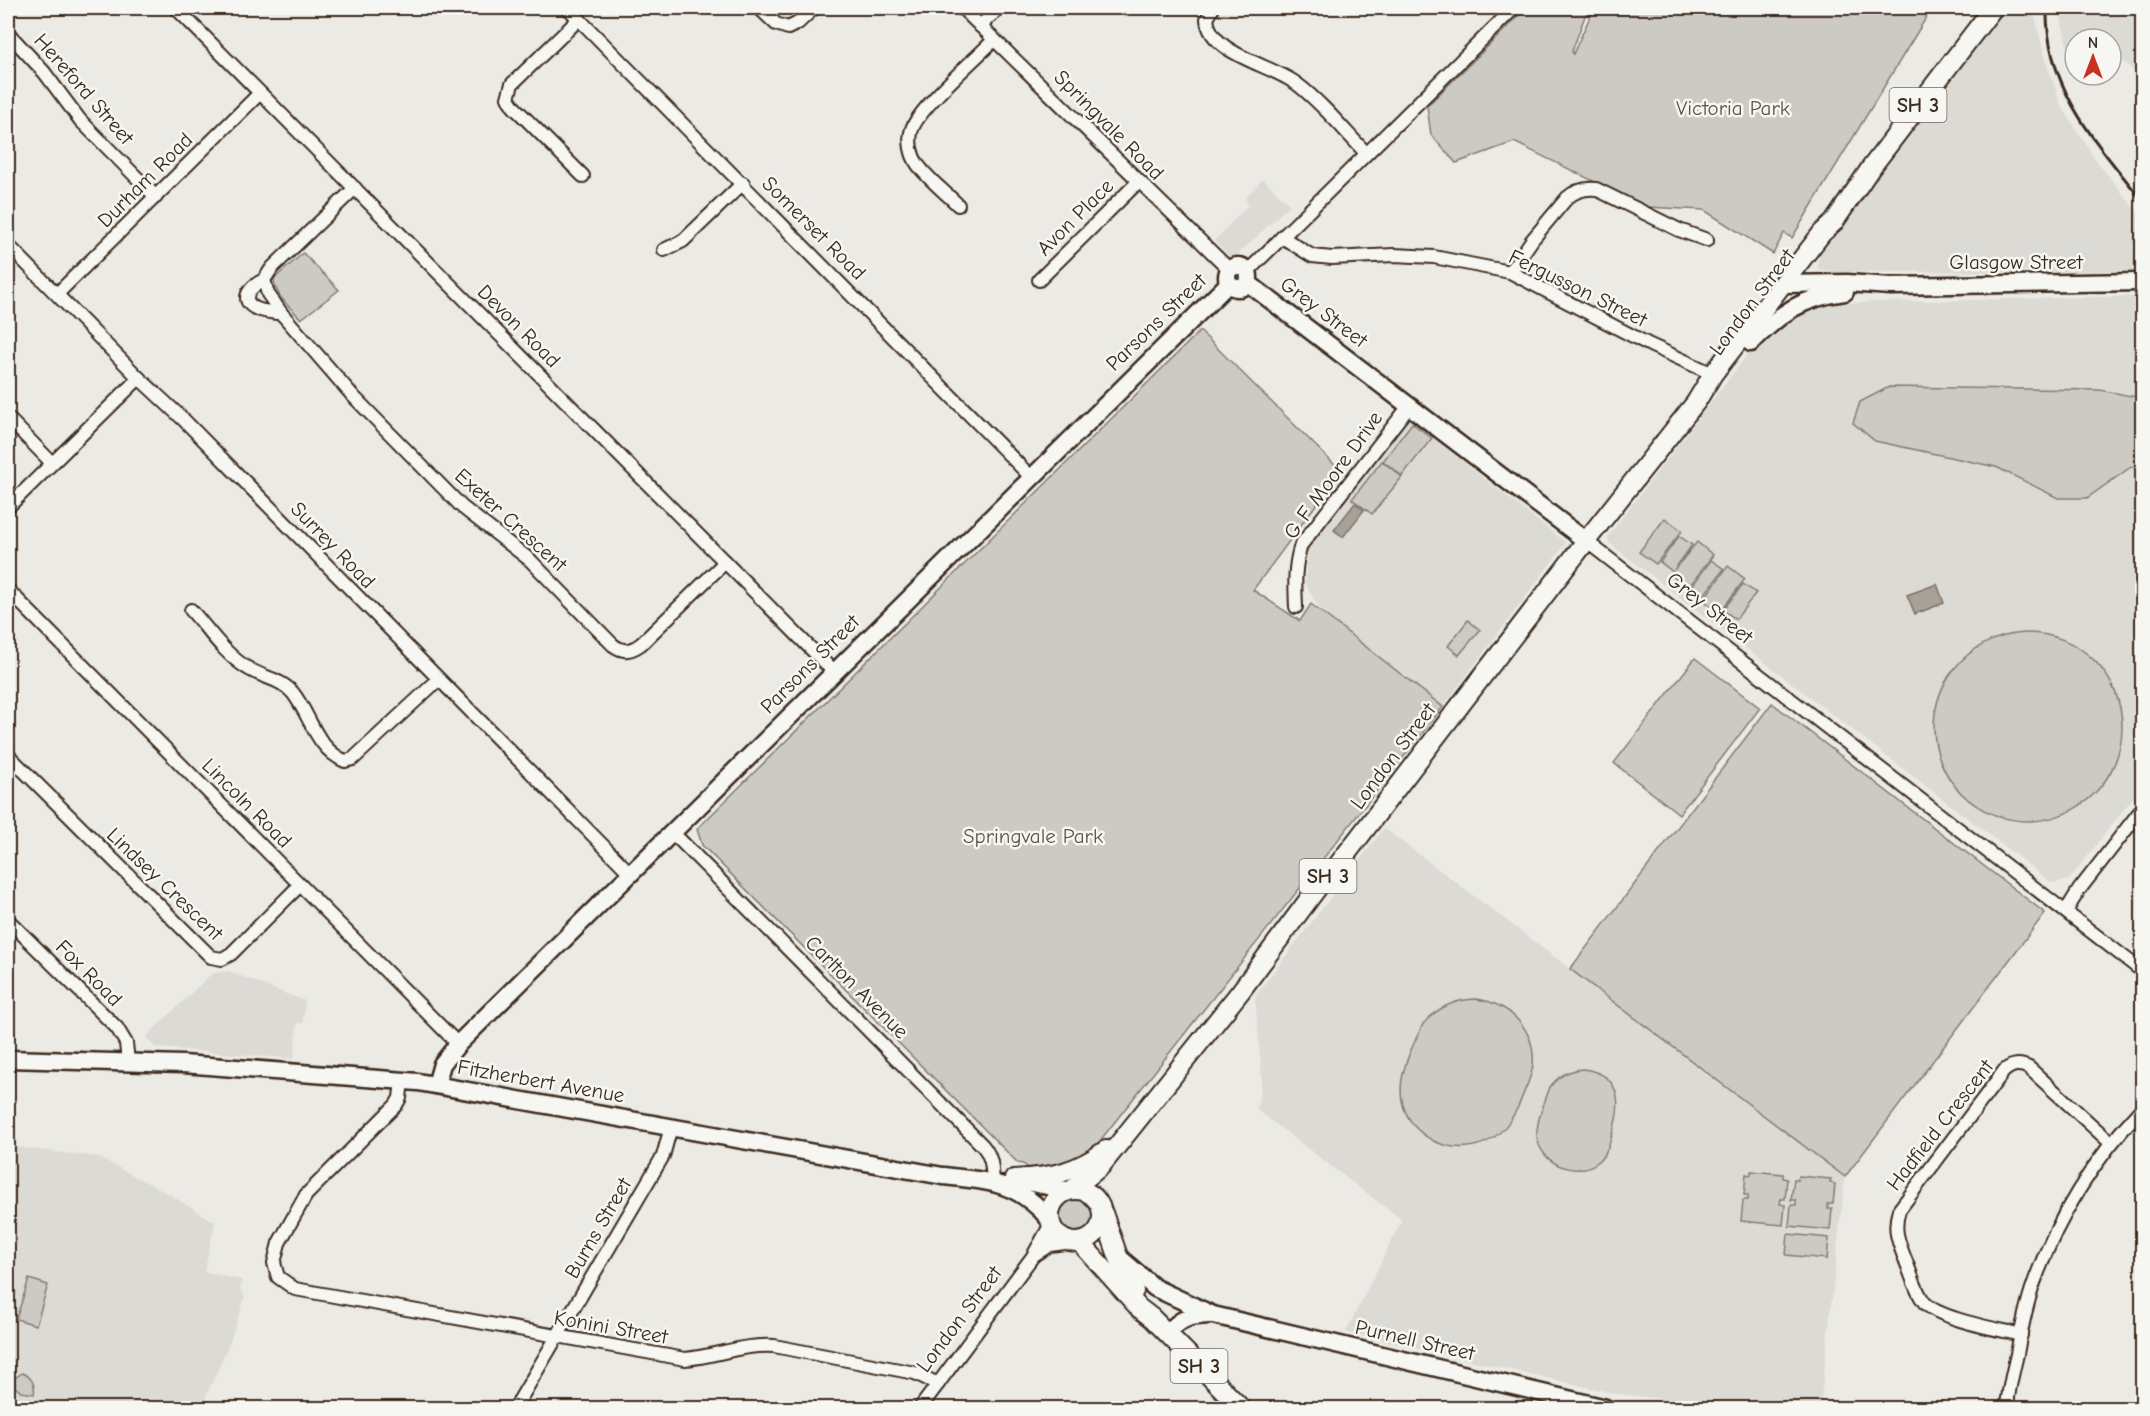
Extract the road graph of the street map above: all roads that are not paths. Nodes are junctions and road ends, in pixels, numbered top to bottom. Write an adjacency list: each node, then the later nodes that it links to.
1 (177, 8): 14 (street, Devon Road)
2 (568, 8): 10 (street, Somerset Road)
3 (759, 8): 4 (street)
4 (814, 8)
5 (962, 8): 11 (street, Springvale Road)
6 (999, 8): 11 (street)
7 (1213, 8): 15 (street)
8 (1514, 8): 15 (street)
9 (1993, 8): 22 (highway, London Street / SH 3)
10 (579, 19): 16 (street); 18 (street, Somerset Road)
11 (980, 26): 13 (street, Springvale Road)
12 (8, 33): 20 (street, Hereford Street)
13 (994, 40): 17 (street, Springvale Road); 21 (street)
14 (260, 93): 19 (street, Devon Road); 20 (street, Durham Road)
15 (1366, 153): 23 (street)
16 (583, 176)
17 (1138, 182): 29 (street, Springvale Road); 32 (street, Avon Place)
18 (743, 183): 26 (street); 46 (street, Somerset Road)
19 (355, 188): 31 (street); 49 (street, Devon Road)
20 (156, 197): 37 (street, Durham Road)
21 (958, 205)
22 (1834, 222): 27 (highway, London Street / SH 3); 35 (highway, London Street / SH 3)
23 (1282, 237): 28 (street, Fergusson Street); 30 (street)
24 (1707, 240): 28 (street)
25 (8, 245): 37 (street, Surrey Road)
26 (664, 250)
27 (1809, 264): 34 (main road); 35 (highway, London Street / SH 3)
28 (1510, 272): 40 (street, Fergusson Street)
29 (1229, 276): 30 (main road); 46 (main road, Parsons Street)
30 (1248, 277): 43 (main road, Grey Street)
31 (264, 280): 38 (street, Exeter Crescent); 38 (street)
32 (1039, 280)
33 (2142, 282): 36 (main road, Glasgow Street)
34 (1822, 283): 35 (main road, Glasgow Street); 36 (main road, Glasgow Street)
35 (1789, 284): 39 (highway, London Street / SH 3); 40 (highway, London Street / SH 3)
36 (1891, 286): 39 (main road, Glasgow Street)
37 (57, 294): 41 (street, Surrey Road)
38 (282, 314): 49 (street, Exeter Crescent)
39 (1752, 343): 42 (highway, London Street / SH 3)
40 (1713, 374): 42 (highway, London Street / SH 3)
41 (139, 378): 45 (street); 54 (street, Surrey Road)
42 (1696, 402): 48 (highway, London Street / SH 3)
43 (1409, 406): 48 (main road, Grey Street); 51 (street, G F Moore Drive)
44 (8, 418): 45 (street)
45 (52, 463): 47 (street)
46 (1031, 477): 53 (main road, Parsons Street)
47 (8, 507)
48 (1586, 541): 60 (street, Grey Street); 70 (highway, London Street / SH 3)
49 (725, 562): 53 (street, Devon Road)
50 (8, 590): 59 (street, Lincoln Road)
51 (1296, 607)
52 (190, 610): 54 (street)
53 (834, 672): 57 (main road, Parsons Street)
54 (438, 680): 58 (street, Surrey Road)
55 (8, 755): 59 (street, Lindsey Crescent)
56 (2142, 809): 60 (street)
57 (672, 832): 58 (main road, Parsons Street); 73 (street, Carlton Avenue)
58 (630, 873): 63 (main road, Parsons Street)
59 (300, 885): 63 (street, Lincoln Road)
60 (2066, 911): 62 (street, Grey Street)
61 (8, 920): 65 (street, Fox Road)
62 (2142, 971)
63 (458, 1044): 67 (main road, Parsons Street)
64 (8, 1059): 65 (main road, Fitzherbert Avenue)
65 (128, 1062): 66 (main road, Fitzherbert Avenue)
66 (402, 1081): 67 (main road, Fitzherbert Avenue); 84 (street, Konini Street)
67 (436, 1085): 69 (main road, Fitzherbert Avenue)
68 (2142, 1108): 71 (street)
69 (671, 1127): 73 (main road, Fitzherbert Avenue); 84 (street, Burns Street)
70 (1124, 1137): 72 (highway); 74 (highway, London Street / SH 3); 75 (highway, London Street / SH 3)
71 (2111, 1143): 83 (street); 83 (street, Hadfield Crescent)
72 (1014, 1179): 73 (main road); 74 (main road)
73 (993, 1182): 76 (main road, Fitzherbert Avenue)
74 (1070, 1189): 75 (highway); 76 (highway, SH 3)
75 (1101, 1209): 77 (highway, SH 3); 79 (highway, SH 3)
76 (1051, 1222): 77 (highway, SH 3); 78 (street, London Street)
77 (1076, 1242): 78 (street, London Street); 81 (highway, SH 3)
78 (1034, 1256): 85 (street, London Street)
79 (1118, 1256): 80 (main road, Purnell Street); 81 (highway, SH 3)
80 (1213, 1315): 82 (main road, Purnell Street); 89 (main road, Purnell Street)
81 (1152, 1318): 82 (highway, SH 3)
82 (1167, 1333): 86 (highway, SH 3)
83 (2021, 1335): 90 (street)
84 (558, 1337): 85 (street, Konini Street); 87 (street, Burns Street)
85 (938, 1384): 88 (street, London Street)
86 (1235, 1406)
87 (515, 1408)
88 (920, 1408)
89 (1606, 1408)
90 (2007, 1408)

